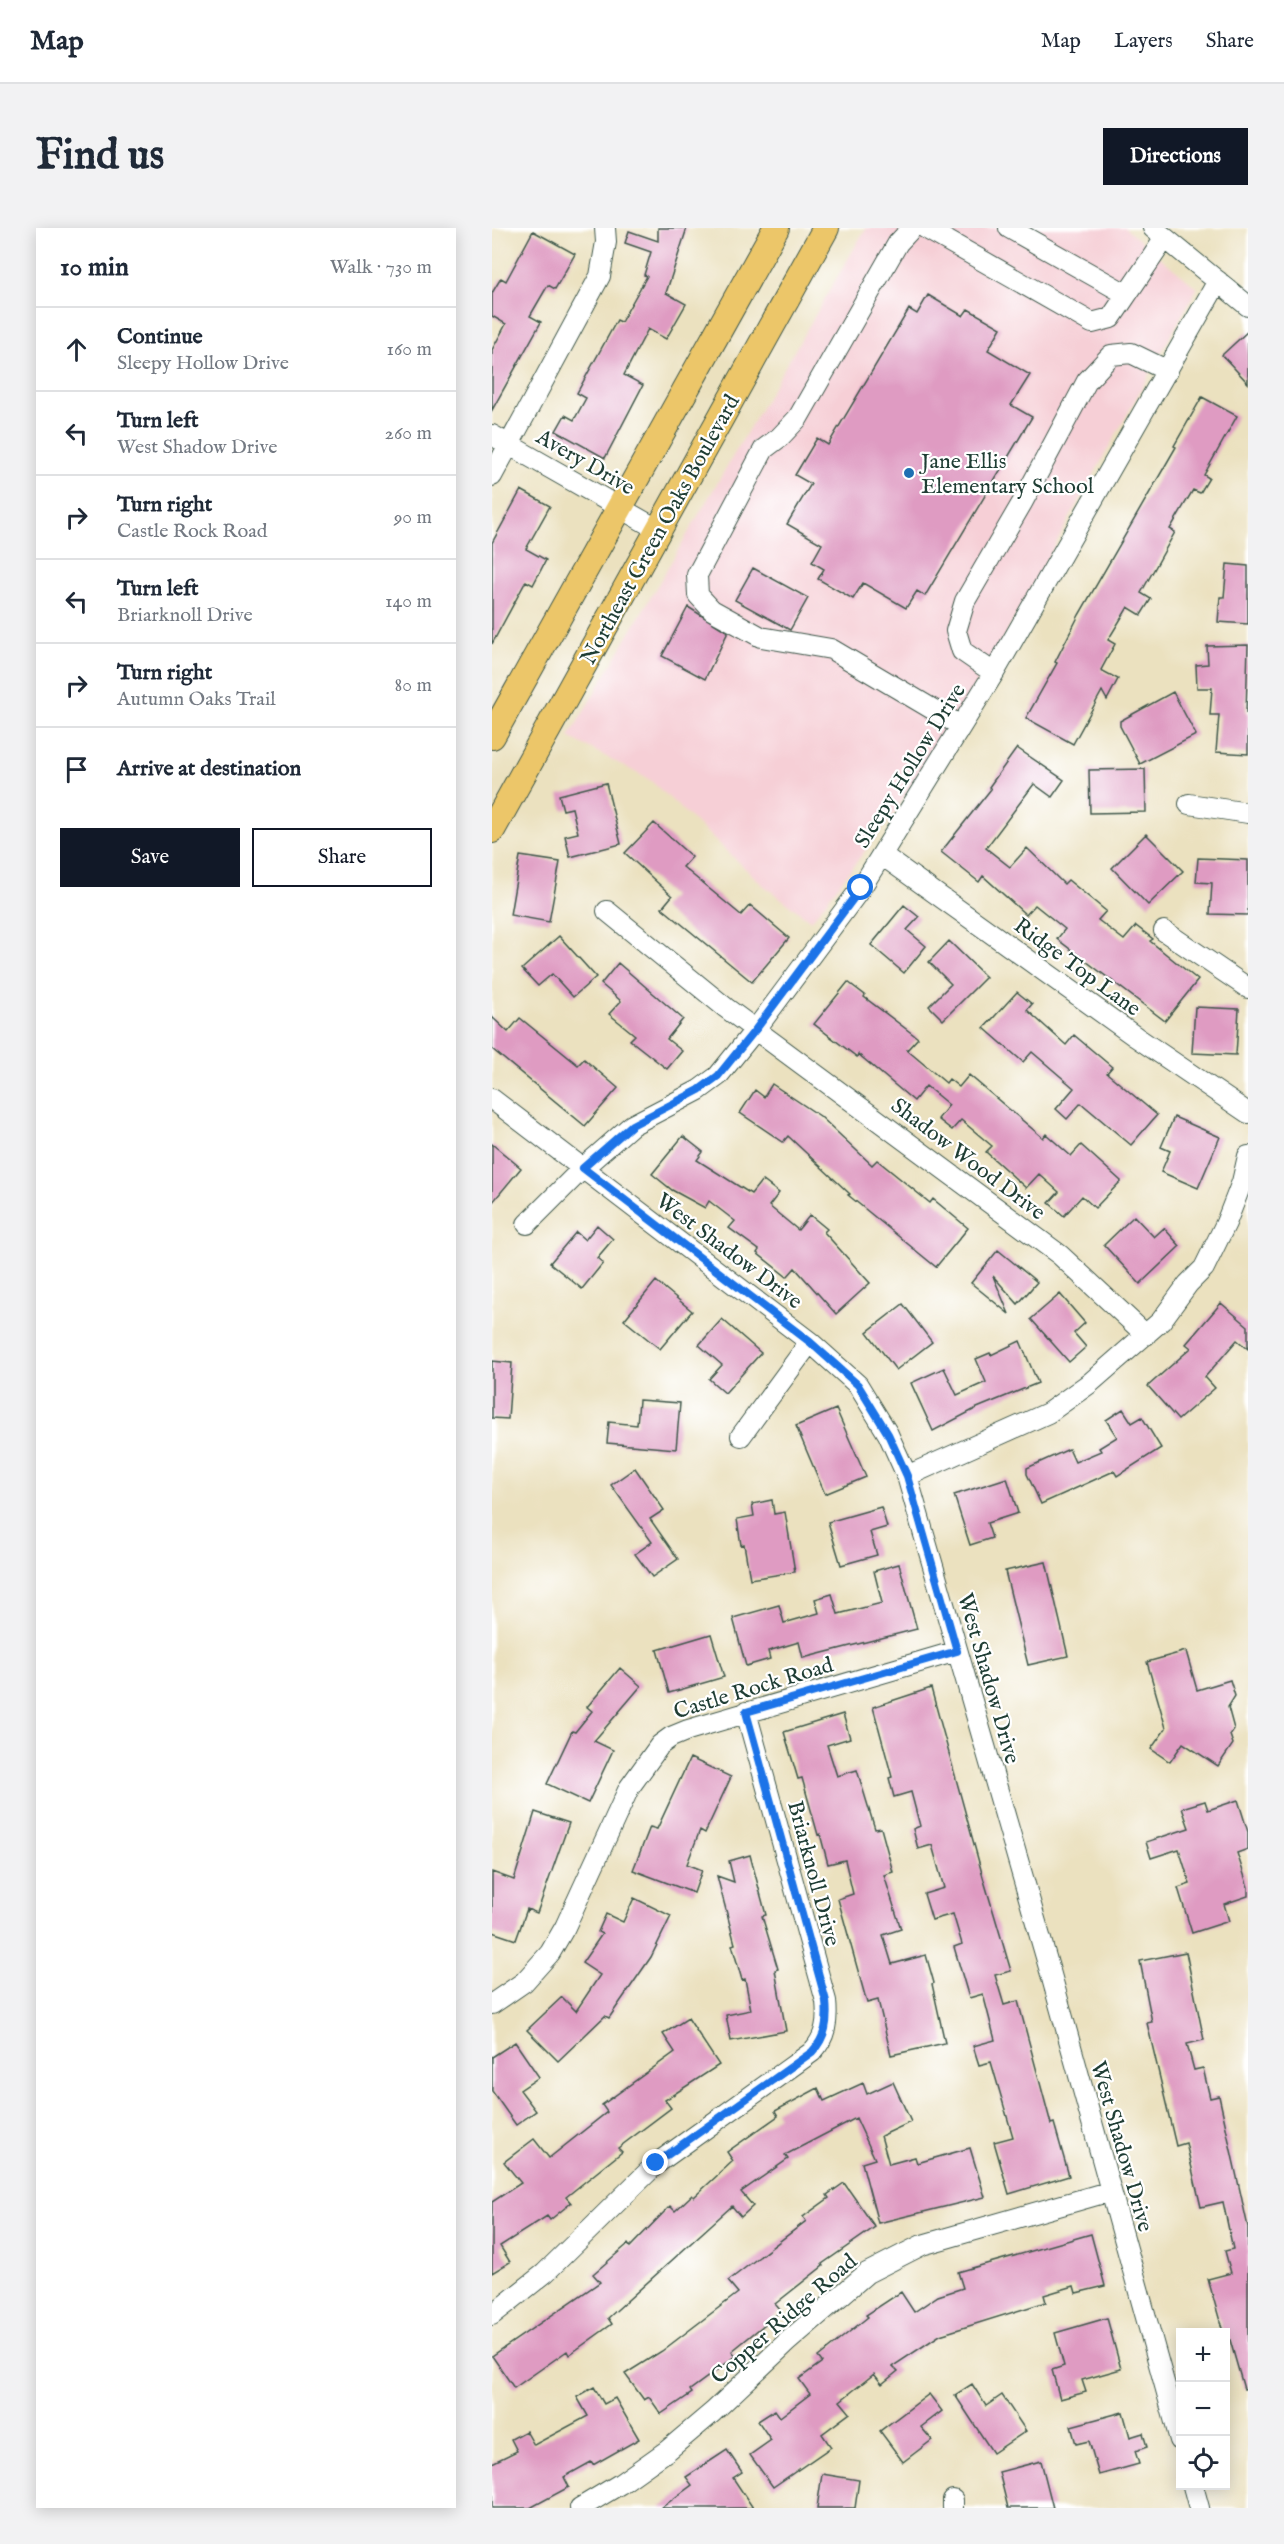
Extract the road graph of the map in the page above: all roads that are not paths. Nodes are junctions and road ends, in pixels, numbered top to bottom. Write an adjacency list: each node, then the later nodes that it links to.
1 (605, 228): 13 (street)
2 (776, 228): 15 (main road, Northeast Green Oaks Boulevard)
3 (826, 228): 16 (main road, Northeast Green Oaks Boulevard)
4 (912, 228): 18 (street)
5 (925, 228): 9 (street)
6 (1009, 228): 9 (street)
7 (1159, 233): 8 (street); 9 (street)
8 (1218, 281): 10 (street); 11 (street, Sleepy Hollow Drive)
9 (1126, 294)
10 (1248, 306)
11 (1168, 371): 17 (street, Sleepy Hollow Drive); 17 (street)
12 (492, 435): 13 (street, Avery Drive)
13 (509, 445): 14 (street); 15 (street, Avery Drive)
14 (492, 476)
15 (619, 508): 16 (street, Avery Drive); 19 (main road, Northeast Green Oaks Boulevard)
16 (657, 529): 22 (main road, Northeast Green Oaks Boulevard)
17 (994, 673): 18 (street, Sleepy Hollow Drive)
18 (961, 726): 23 (street, Sleepy Hollow Drive)
19 (492, 736)
20 (1189, 804): 21 (street)
21 (1248, 813)
22 (492, 830)
23 (882, 855): 27 (street, Sleepy Hollow Drive); 29 (street, Ridge Top Lane)
24 (607, 911): 27 (street, Shadow Wood Drive)
25 (1164, 931): 26 (street)
26 (1248, 988)
27 (756, 1029): 31 (street, Sleepy Hollow Drive); 33 (street, Shadow Wood Drive)
28 (492, 1099): 31 (street, West Shadow Drive)
29 (1248, 1113)
30 (1248, 1156): 33 (street)
31 (583, 1168): 32 (street, Sleepy Hollow Drive); 34 (street, West Shadow Drive)
32 (527, 1224)
33 (1146, 1335): 36 (street)
34 (810, 1342): 35 (street); 36 (street, West Shadow Drive)
35 (741, 1436)
36 (907, 1476): 37 (street, West Shadow Drive)
37 (957, 1651): 38 (street, Castle Rock Road); 40 (street, West Shadow Drive)
38 (746, 1712): 39 (street, Castle Rock Road); 41 (street, Briarknoll Drive)
39 (492, 2004)
40 (1111, 2191): 42 (street, West Shadow Drive); 44 (street, Copper Ridge Road)
41 (492, 2315)
42 (1179, 2436)
43 (1194, 2490): 45 (street)
44 (580, 2508)
45 (1199, 2508)

